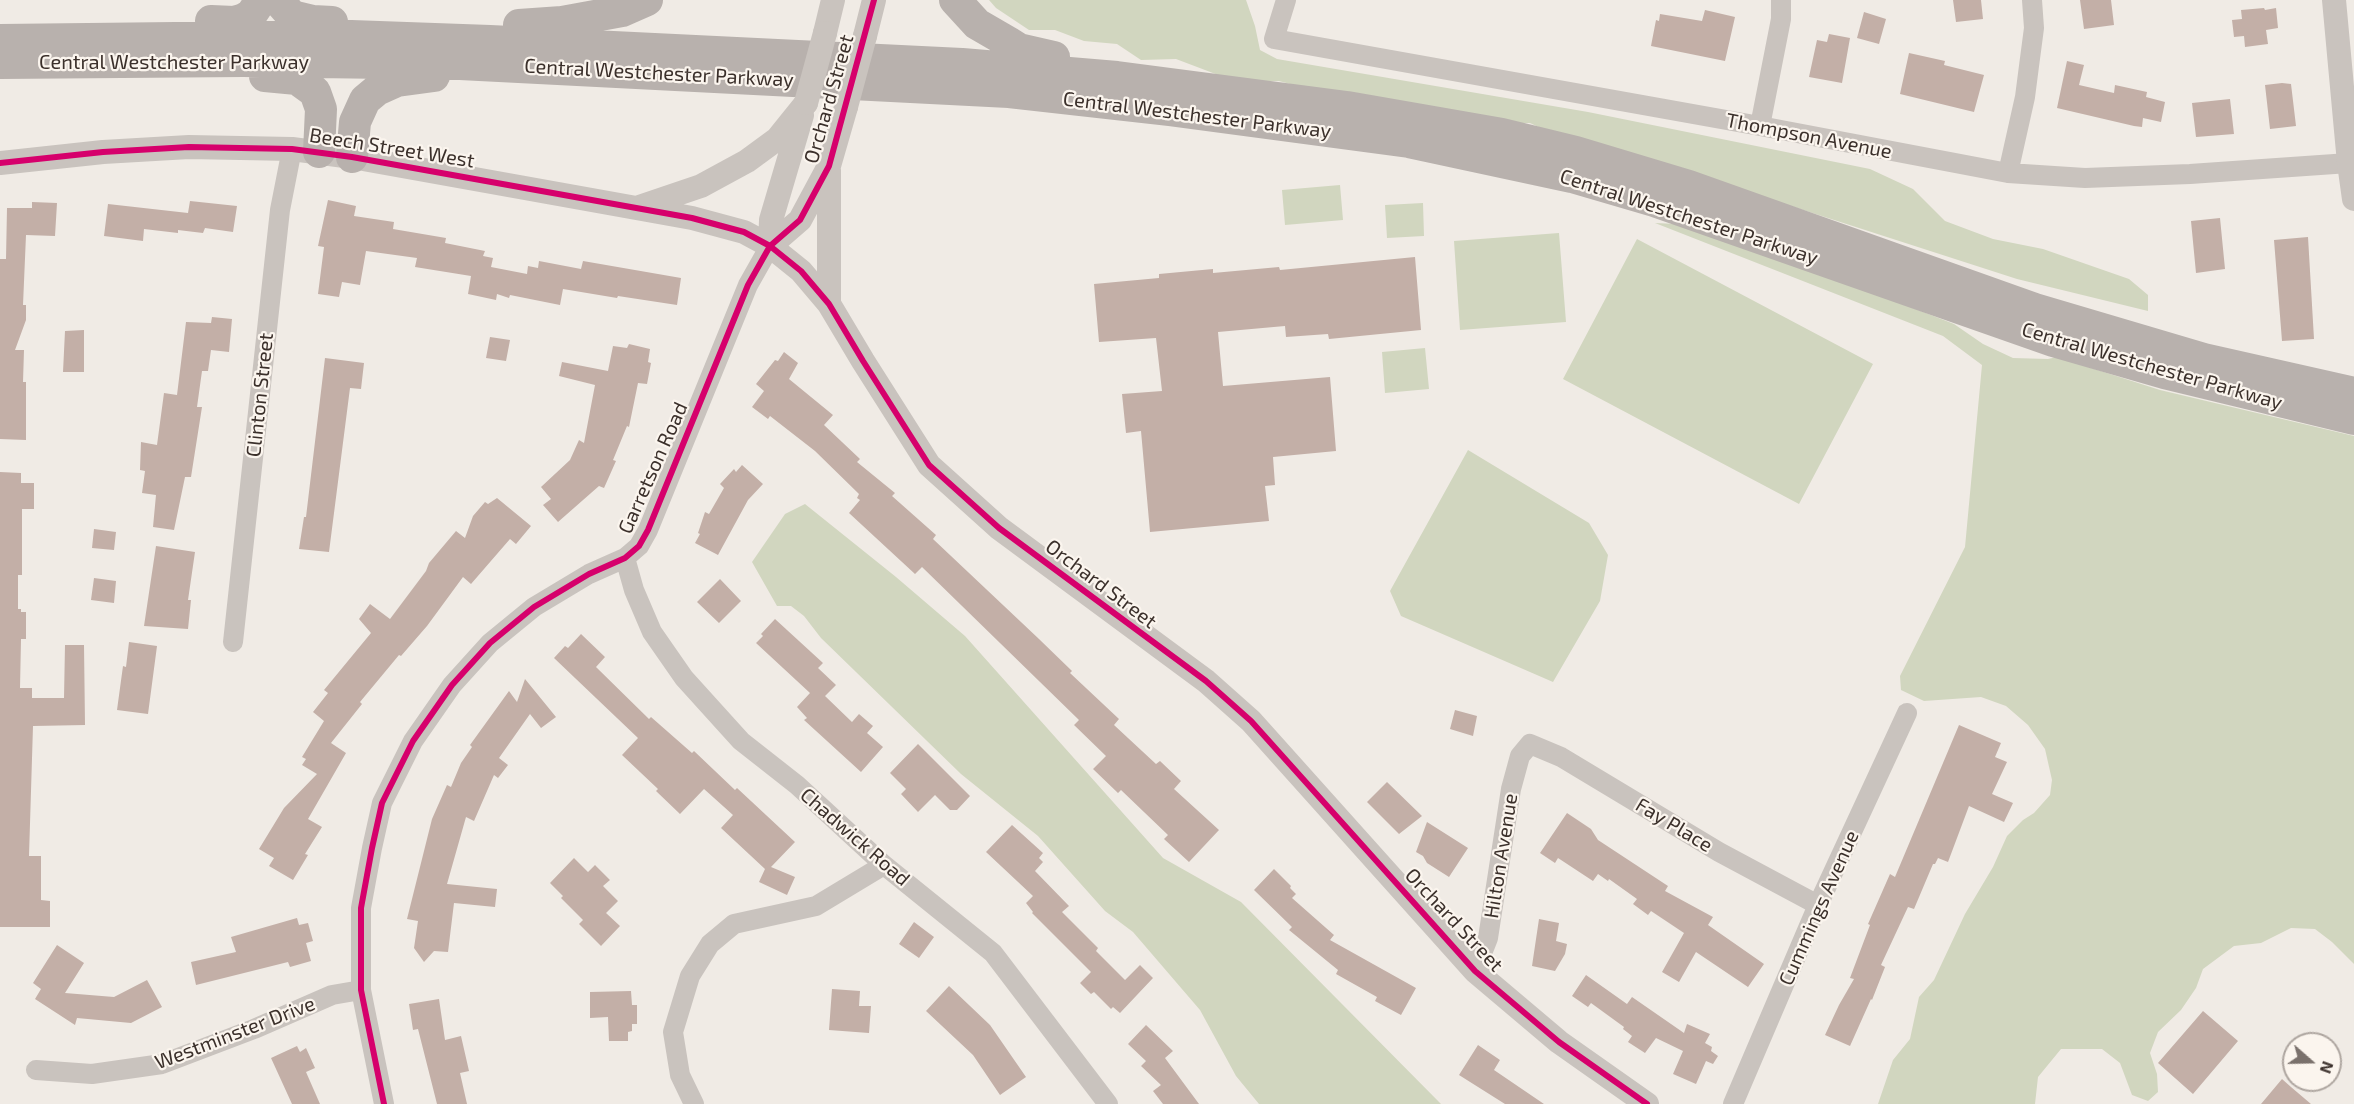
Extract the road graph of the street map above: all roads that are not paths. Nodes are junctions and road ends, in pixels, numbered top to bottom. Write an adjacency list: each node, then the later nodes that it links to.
1 (261, 0): 14 (main road)
2 (278, 0): 11 (main road)
3 (647, 0): 13 (main road)
4 (833, 0): 18 (street, Orchard Street, bridge)
5 (874, 0): 24 (street, Orchard Street, bridge)
6 (955, 0): 17 (main road)
7 (1286, 0): 19 (street, Thompson Avenue)
8 (1781, 0): 19 (street)
9 (2032, 0): 25 (street)
10 (2334, 0): 23 (street)
11 (378, 38): 13 (main road, Central Westchester Parkway); 14 (main road, Central Westchester Parkway)
12 (0, 40): 14 (main road, Central Westchester Parkway)
13 (490, 40): 17 (main road, Central Westchester Parkway)
14 (80, 50): 15 (main road, Central Westchester Parkway); 16 (main road, Central Westchester Parkway); 20 (main road)
15 (0, 63)
16 (460, 64): 21 (main road); 31 (main road, Central Westchester Parkway)
17 (1181, 86): 30 (main road, Central Westchester Parkway)
18 (806, 103): 27 (street); 28 (street, Orchard Street)
19 (1760, 126): 25 (street, Thompson Avenue)
20 (305, 151): 21 (street, Beech Street West); 22 (street, Beech Street West); 33 (street, Clinton Street)
21 (351, 157): 27 (street, Beech Street West)
22 (0, 163)
23 (2349, 163): 25 (street, Thompson Avenue); 26 (street)
24 (829, 166): 28 (street, Orchard Street); 29 (street)
25 (2008, 173)
26 (2354, 199)
27 (636, 208): 28 (street, Beech Street West)
28 (770, 246): 29 (street, Orchard Street); 32 (street, Garretson Road)
29 (829, 304): 38 (street, Orchard Street)
30 (2354, 393)
31 (2354, 419)
32 (625, 558): 36 (street, Chadwick Road); 39 (street, Garretson Road)
33 (233, 642)
34 (1907, 713): 37 (street, Cummings Avenue)
35 (1530, 744): 37 (street, Fay Place); 38 (street, Hilton Avenue)
36 (884, 865): 42 (street); 43 (street, Chadwick Road)
37 (1818, 905): 45 (street, Cummings Avenue)
38 (1475, 971): 44 (street, Orchard Street)
39 (361, 990): 40 (street, Westminster Drive); 41 (street, Garretson Road)
40 (36, 1070)
41 (384, 1104)
42 (694, 1104)
43 (1108, 1104)
44 (1647, 1104)
45 (1733, 1104)

